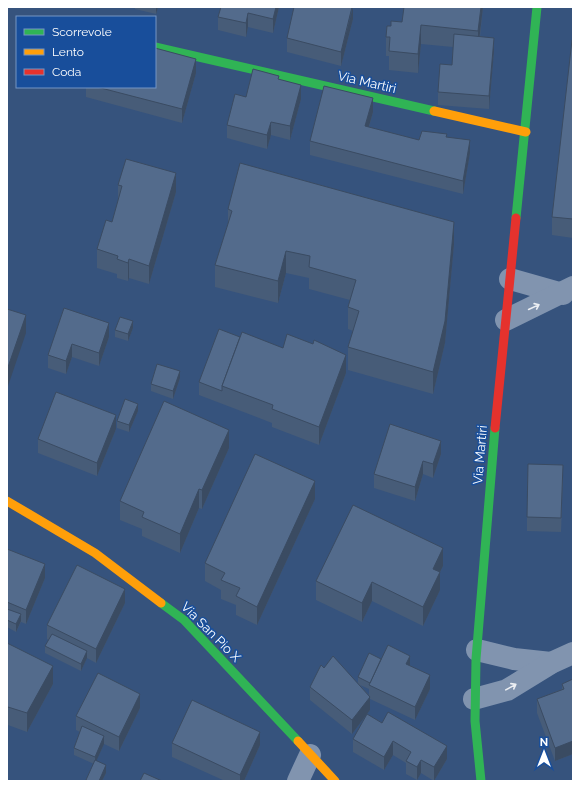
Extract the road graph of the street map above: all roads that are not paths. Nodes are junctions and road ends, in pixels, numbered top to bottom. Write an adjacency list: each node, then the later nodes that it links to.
1 (537, 7): 3 (street, Via Martiri)
2 (156, 47): 3 (street, Via Martiri)
3 (526, 132): 4 (street, Via Martiri)
4 (510, 279): 5 (street); 6 (street, Via Martiri)
5 (568, 290): 6 (street, one-way to 5)
6 (506, 320): 8 (street, Via Martiri)
7 (7, 501): 12 (street, Via San Pio X)
8 (477, 650): 10 (street); 11 (street, Via Martiri)
9 (573, 653): 10 (street)
10 (551, 663): 11 (street, one-way to 10)
11 (474, 698): 15 (street, Via Martiri)
12 (310, 755): 13 (street); 14 (street, Via San Pio X)
13 (298, 781)
14 (335, 781)
15 (481, 781)

